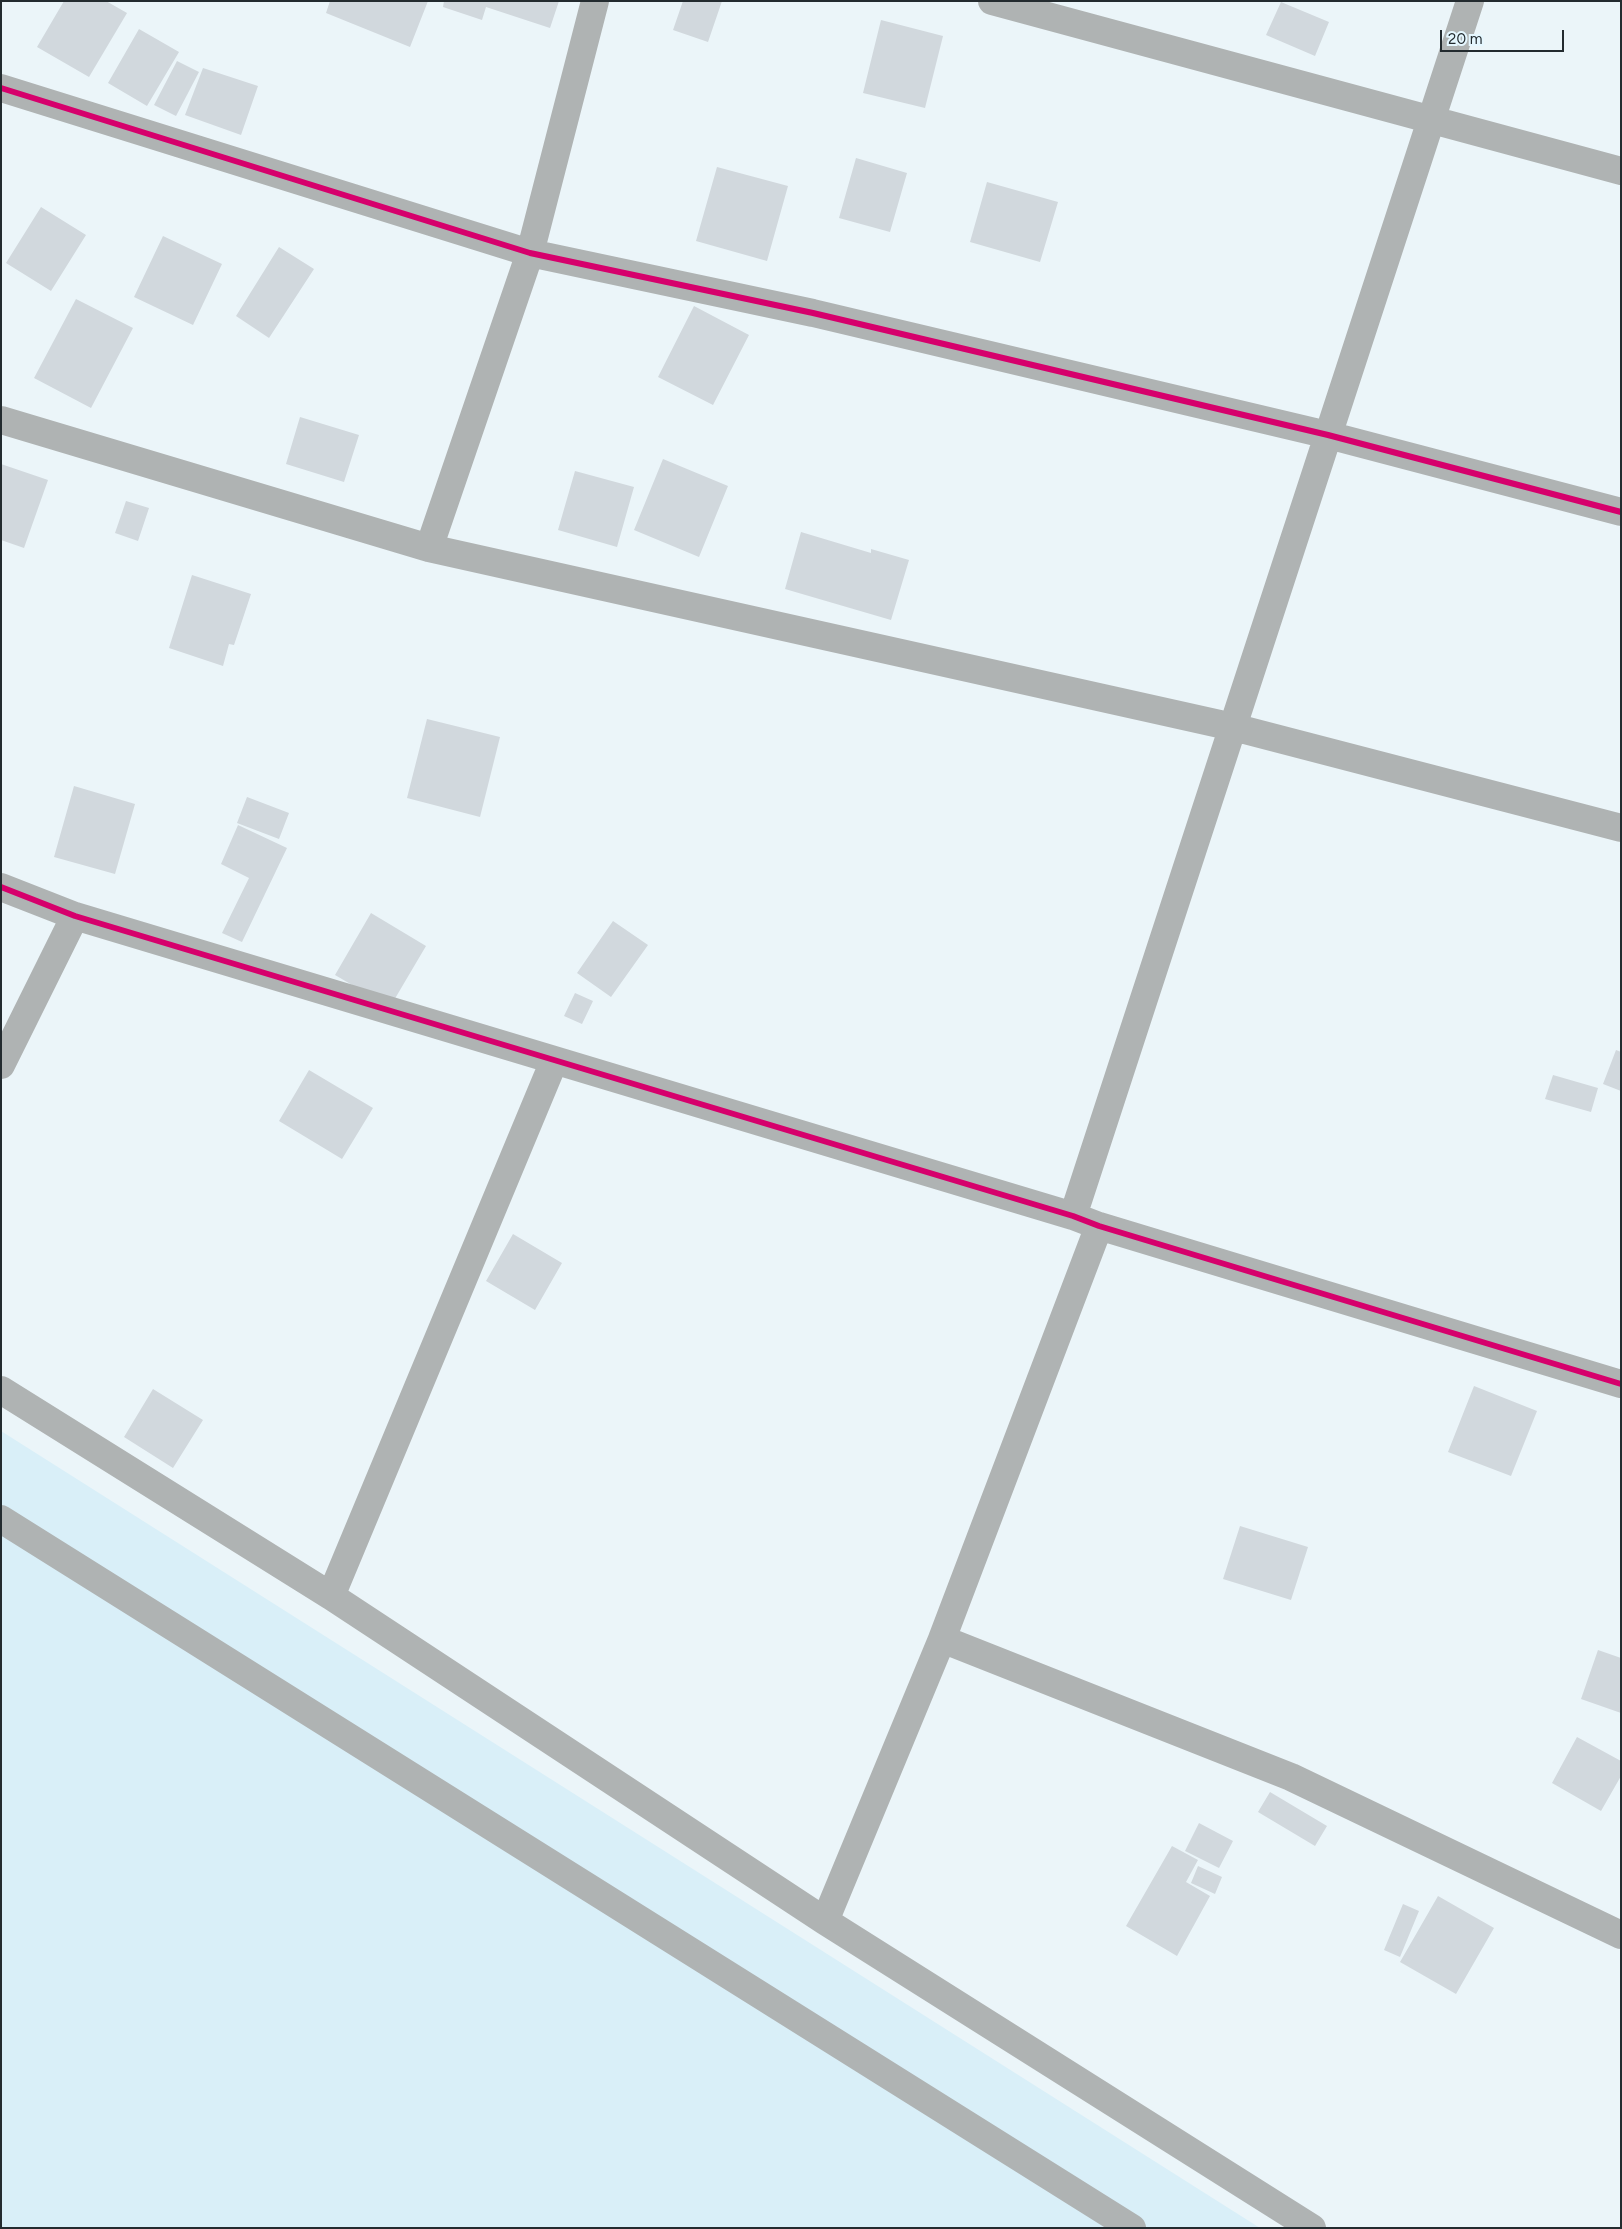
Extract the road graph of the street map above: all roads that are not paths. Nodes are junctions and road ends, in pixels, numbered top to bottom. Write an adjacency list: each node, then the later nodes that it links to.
1 (595, 1): 7 (street)
2 (992, 1): 5 (street)
3 (1470, 1): 5 (street)
4 (1, 88): 7 (street)
5 (1432, 119): 6 (street); 9 (street)
6 (1621, 171)
7 (530, 253): 9 (street); 11 (street)
8 (1, 420): 11 (street)
9 (1328, 435): 10 (street); 12 (street)
10 (1621, 512)
11 (429, 548): 12 (street)
12 (1233, 727): 13 (street); 18 (street)
13 (1621, 828)
14 (1, 887): 15 (street)
15 (75, 916): 16 (street); 17 (street)
16 (554, 1061): 18 (street); 23 (street)
17 (1, 1065)
18 (1073, 1216): 19 (street)
19 (1099, 1226): 20 (street); 24 (street)
20 (1621, 1384)
21 (1, 1390): 23 (street)
22 (1, 1518): 27 (street)
23 (331, 1596): 25 (street)
24 (942, 1639): 25 (street); 26 (street)
25 (826, 1922): 28 (street)
26 (1621, 1935)
27 (1132, 2228)
28 (1312, 2228)

